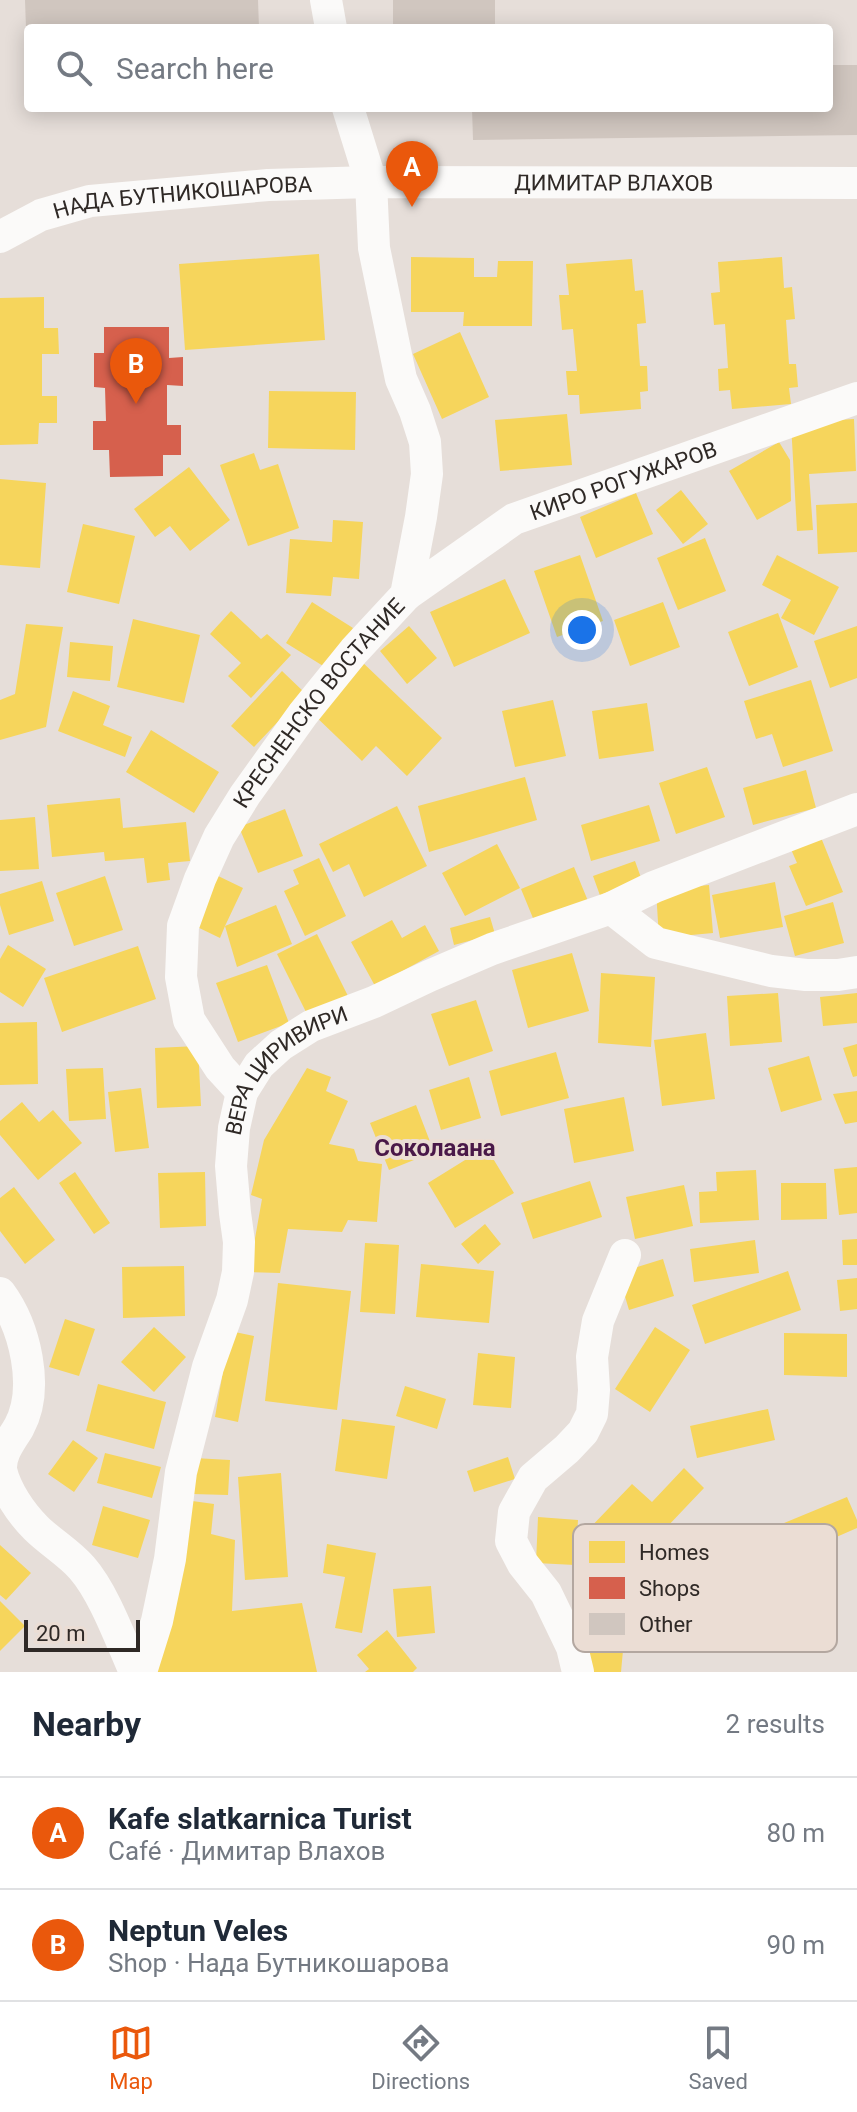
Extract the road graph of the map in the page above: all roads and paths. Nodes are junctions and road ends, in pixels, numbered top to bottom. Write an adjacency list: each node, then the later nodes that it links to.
1 (326, 0): 2 (street)
2 (330, 24)
3 (349, 112): 4 (street, КРЕСНЕНСКО ВОСТАНИЕ)
4 (371, 182): 5 (street, ДИМИТАР ВЛАХОВ); 6 (street, НАДА БУТНИКОШАРОВА); 8 (street, КРЕСНЕНСКО ВОСТАНИЕ)
5 (857, 183)
6 (0, 237)
7 (857, 398): 8 (street, КИРО РОГУЖАРОВ)
8 (406, 595): 12 (street, КРЕСНЕНСКО ВОСТАНИЕ)
9 (857, 809): 10 (street, ВЕРА ЦИРИВИРИ)
10 (611, 908): 11 (street); 12 (street, ВЕРА ЦИРИВИРИ)
11 (857, 972)
12 (242, 1092): 17 (street, ВЕРА ЦИРИВИРИ)
13 (625, 1255): 15 (street)
14 (0, 1293): 17 (street)
15 (573, 1651)
16 (573, 1652): 18 (street)
17 (138, 1672)
18 (578, 1672)

